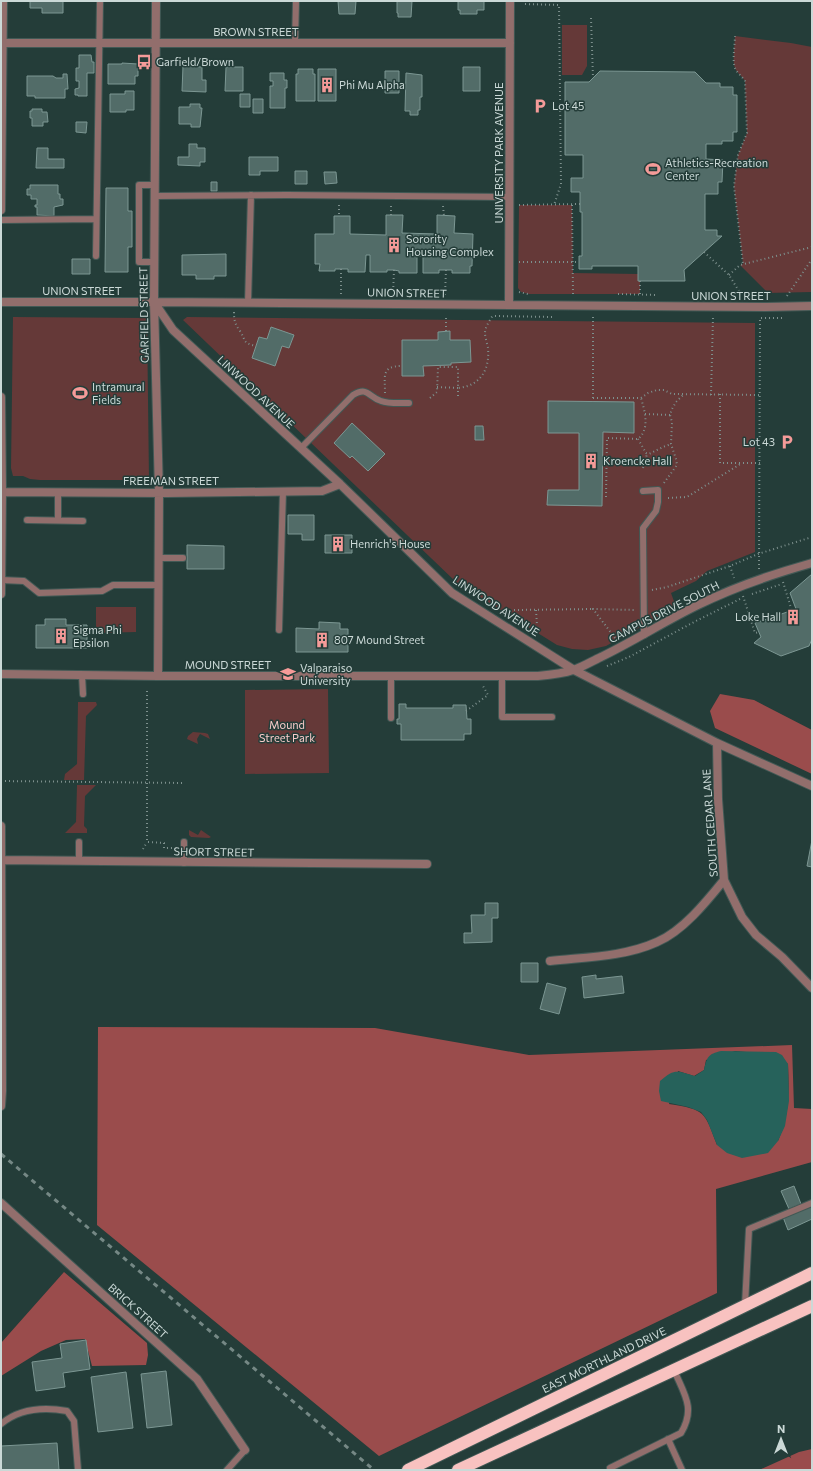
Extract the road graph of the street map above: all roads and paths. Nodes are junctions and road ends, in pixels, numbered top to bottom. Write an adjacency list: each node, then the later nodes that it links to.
1 (3, 1): 9 (street)
2 (100, 1): 10 (lane)
3 (156, 1): 11 (street, GARFIELD STREET)
4 (296, 1): 12 (lane)
5 (510, 1): 13 (street, UNIVERSITY PARK AVENUE)
6 (524, 1): 24 (path)
7 (591, 18): 14 (path)
8 (735, 36): 41 (path)
9 (2, 43): 10 (street, BROWN STREET); 15 (street)
10 (100, 43): 11 (street, BROWN STREET); 31 (lane)
11 (156, 43): 12 (street, BROWN STREET); 16 (street, GARFIELD STREET)
12 (295, 43): 13 (street, BROWN STREET)
13 (510, 43): 19 (street, UNIVERSITY PARK AVENUE)
14 (593, 78)
15 (2, 137): 27 (street)
16 (155, 185): 18 (street, GARFIELD STREET); 37 (lane)
17 (251, 195): 18 (lane); 19 (lane); 53 (lane)
18 (155, 196): 37 (street, GARFIELD STREET)
19 (510, 197): 57 (street, UNIVERSITY PARK AVENUE)
20 (580, 204): 25 (path)
21 (339, 205): 29 (path)
22 (391, 205): 28 (path)
23 (519, 205): 24 (path)
24 (554, 205): 25 (path)
25 (572, 205): 39 (path)
26 (444, 206): 30 (path)
27 (1, 210)
28 (391, 215)
29 (339, 216)
30 (444, 216)
31 (96, 219): 32 (lane); 35 (lane)
32 (1, 220)
33 (812, 247): 41 (path)
34 (704, 252): 45 (path)
35 (96, 256)
36 (812, 259): 50 (path)
37 (155, 262): 52 (street, GARFIELD STREET)
38 (518, 262): 39 (path)
39 (572, 262): 40 (path); 47 (path)
40 (580, 262)
41 (743, 264): 45 (path)
42 (341, 269): 54 (path)
43 (394, 270): 55 (path)
44 (446, 270): 56 (path)
45 (729, 275): 49 (path)
46 (640, 281): 48 (path)
47 (573, 294)
48 (640, 294)
49 (742, 296)
50 (787, 296)
51 (1, 302): 52 (street, UNION STREET)
52 (154, 302): 53 (street, UNION STREET); 86 (street, LINWOOD AVENUE); 96 (street, GARFIELD STREET)
53 (248, 303): 54 (street, UNION STREET)
54 (341, 304): 55 (street, UNION STREET)
55 (394, 304): 56 (street, UNION STREET)
56 (445, 305): 57 (street, UNION STREET)
57 (509, 305): 58 (street, UNION STREET)
58 (812, 306)
59 (234, 311): 66 (path)
60 (446, 314): 65 (path)
61 (493, 315): 69 (path)
62 (593, 317): 77 (path)
63 (713, 317): 71 (path)
64 (760, 318): 73 (path)
65 (446, 332)
66 (256, 346)
67 (402, 366): 79 (path)
68 (437, 387): 69 (path); 69 (path); 75 (path)
69 (458, 388): 76 (path)
70 (684, 394): 71 (path); 78 (path); 83 (path)
71 (711, 394): 72 (path)
72 (720, 394): 73 (path); 88 (path)
73 (760, 394): 89 (path)
74 (1, 397): 94 (street)
75 (430, 398)
76 (458, 398)
77 (593, 398): 78 (path); 80 (path)
78 (641, 398): 82 (path)
79 (385, 402): 81 (lane); 86 (lane)
80 (593, 402)
81 (409, 403)
82 (645, 414): 83 (path); 84 (path)
83 (670, 415): 85 (path)
84 (638, 439): 87 (path); 98 (path)
85 (671, 444): 87 (path); 92 (path)
86 (301, 448): 91 (street, LINWOOD AVENUE)
87 (647, 454): 90 (path)
88 (742, 463): 89 (path); 99 (path)
89 (760, 463): 104 (path)
90 (643, 468)
91 (340, 484): 97 (street, FREEMAN STREET); 129 (street, LINWOOD AVENUE)
92 (658, 490): 93 (lane); 99 (lane)
93 (643, 491)
94 (2, 492): 95 (street, FREEMAN STREET); 110 (street)
95 (58, 492): 96 (street, FREEMAN STREET); 101 (lane)
96 (159, 492): 97 (street, FREEMAN STREET); 105 (street, GARFIELD STREET)
97 (283, 492): 123 (lane)
98 (606, 497)
99 (658, 499): 114 (lane)
100 (27, 520): 101 (lane)
101 (58, 520): 102 (lane)
102 (83, 521)
103 (812, 537): 104 (path)
104 (758, 554): 108 (path); 109 (path)
105 (158, 558): 106 (lane); 112 (street, GARFIELD STREET)
106 (183, 558)
107 (812, 563): 109 (street, CAMPUS DRIVE SOUTH)
108 (730, 566): 113 (path); 114 (path)
109 (770, 575): 111 (path); 113 (street, CAMPUS DRIVE SOUTH)
110 (1, 580): 112 (lane); 115 (street)
111 (784, 583): 116 (path); 121 (path)
112 (158, 585): 132 (street, GARFIELD STREET)
113 (738, 587): 116 (path); 125 (street, CAMPUS DRIVE SOUTH)
114 (644, 592): 120 (lane)
115 (1, 594)
116 (743, 597): 124 (path); 127 (path)
117 (593, 609): 119 (path); 120 (path); 126 (path)
118 (514, 610): 119 (path)
119 (536, 610): 122 (path)
120 (644, 610): 125 (lane)
121 (792, 611)
122 (537, 625)
123 (279, 630)
124 (759, 632)
125 (644, 635): 126 (street, CAMPUS DRIVE SOUTH)
126 (621, 647): 127 (path); 129 (street, CAMPUS DRIVE SOUTH)
127 (629, 657): 128 (path)
128 (605, 667)
129 (574, 670): 134 (street, MOUND STREET); 141 (street, LINWOOD AVENUE)
130 (1, 674): 131 (street, MOUND STREET)
131 (82, 675): 132 (street, MOUND STREET); 137 (lane)
132 (158, 676): 133 (street, MOUND STREET)
133 (391, 676): 134 (street, MOUND STREET); 140 (lane)
134 (502, 676): 139 (lane)
135 (483, 686): 138 (path)
136 (147, 691): 143 (path)
137 (83, 694)
138 (466, 711)
139 (552, 717)
140 (391, 718)
141 (717, 743): 145 (street, LINWOOD AVENUE); 156 (street, SOUTH CEDAR LANE)
142 (1, 782): 143 (path)
143 (147, 782): 144 (path); 148 (path)
144 (185, 782)
145 (812, 786)
146 (1, 826): 151 (street)
147 (79, 842): 153 (lane)
148 (147, 842): 149 (path); 150 (path)
149 (184, 845): 154 (lane)
150 (142, 849)
151 (1, 851): 152 (street)
152 (1, 860): 153 (street, SHORT STREET); 159 (street)
153 (79, 861): 154 (street, SHORT STREET)
154 (184, 863): 155 (street, SHORT STREET)
155 (427, 864)
156 (724, 880): 157 (street); 158 (street, SOUTH CEDAR LANE)
157 (550, 961)
158 (812, 988)
159 (1, 1106)
160 (812, 1203): 163 (lane)
161 (1, 1204): 168 (street, BRICK STREET)
162 (812, 1273): 163 (highway, EAST MORTHLAND DRIVE)
163 (745, 1305): 172 (highway, EAST MORTHLAND DRIVE)
164 (812, 1306): 165 (highway)
165 (674, 1370): 167 (lane); 173 (highway)
166 (1, 1424): 170 (lane)
167 (668, 1439): 169 (lane); 174 (lane)
168 (245, 1450): 171 (lane)
169 (610, 1468)
170 (78, 1470)
171 (227, 1470)
172 (408, 1470)
173 (458, 1470)
174 (682, 1470)

